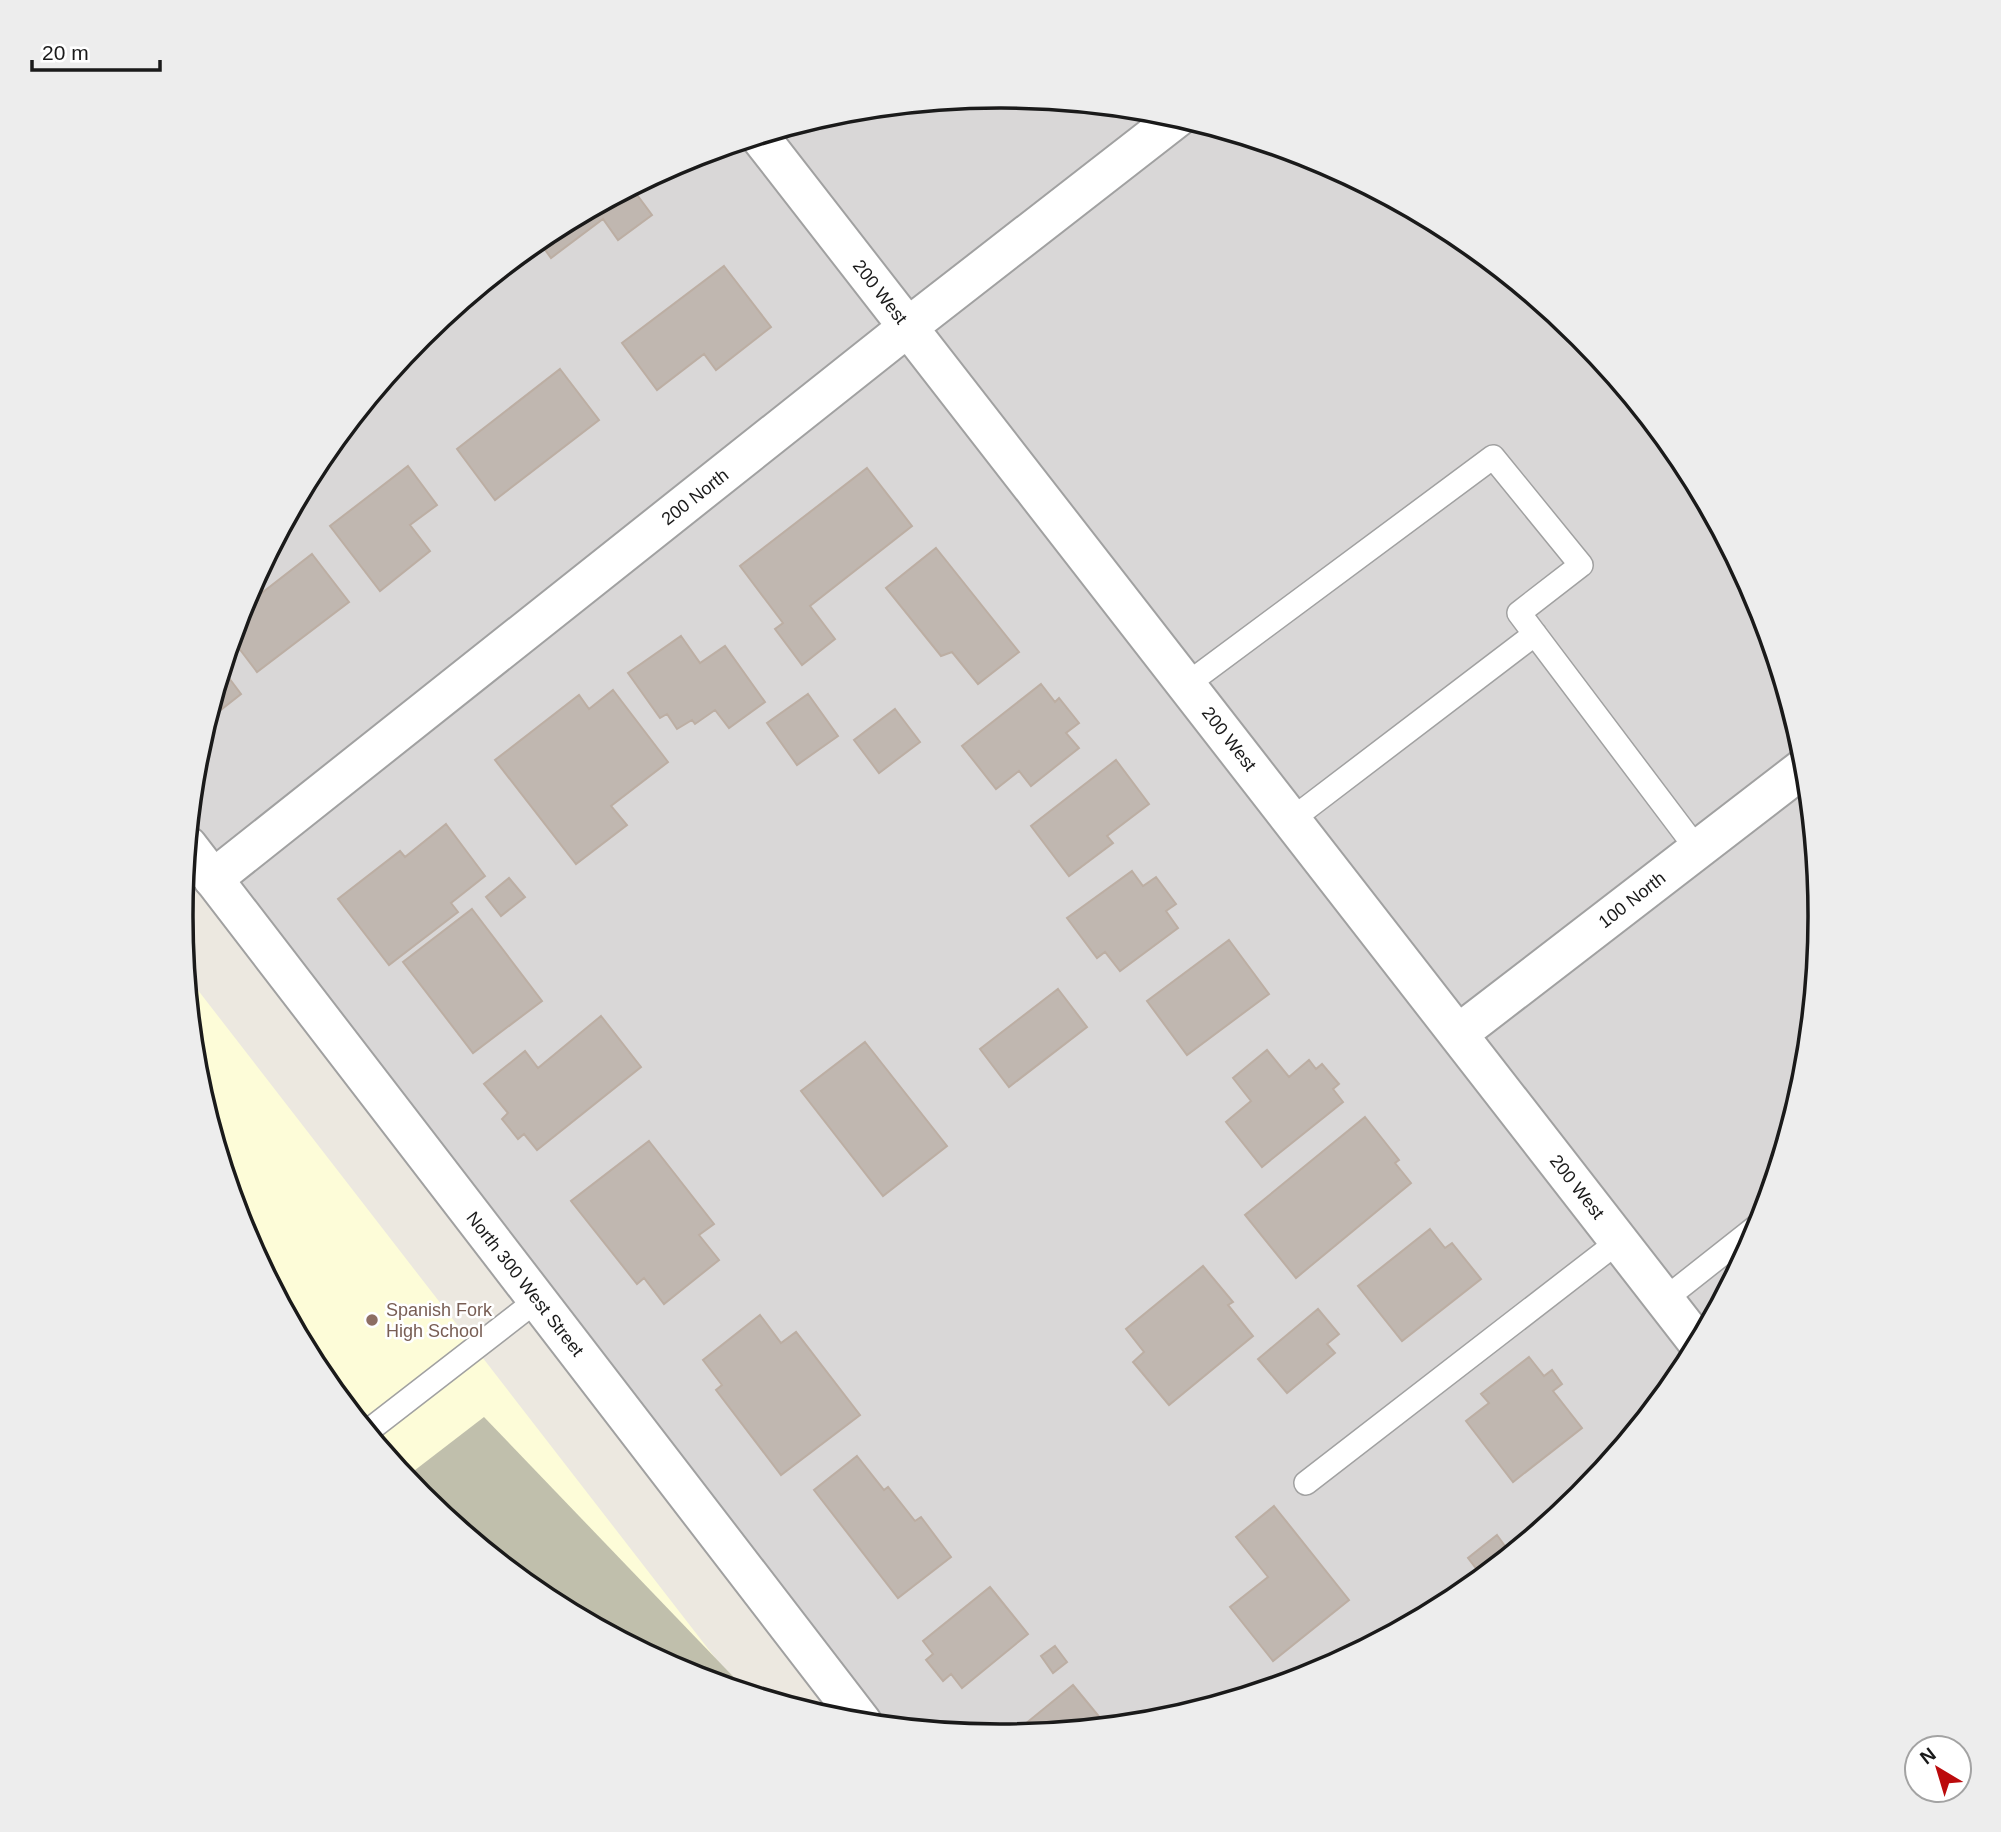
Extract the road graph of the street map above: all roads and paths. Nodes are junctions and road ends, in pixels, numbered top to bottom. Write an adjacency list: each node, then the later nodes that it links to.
1 (1166, 126): 3 (street, 200 North)
2 (766, 144): 3 (street, 200 West)
3 (908, 327): 5 (street, 200 West); 10 (street, 200 North)
4 (1535, 634): 5 (lane); 7 (lane); 8 (lane)
5 (1186, 685): 7 (street, 200 West)
6 (1795, 774): 8 (street, 100 North)
7 (1291, 820): 11 (street, 200 West)
8 (1697, 849): 11 (street, 100 North)
9 (196, 856): 10 (street, North 300 West Street)
10 (213, 879): 15 (street, North 300 West Street)
11 (1458, 1034): 13 (street, 200 West)
12 (1740, 1240): 14 (lane)
13 (1619, 1241): 14 (street, 200 West); 18 (lane)
14 (1665, 1299): 16 (street, 200 West)
15 (537, 1300): 17 (lane); 19 (street, North 300 West Street)
16 (1692, 1334)
17 (375, 1426)
18 (1306, 1483)
19 (852, 1710)

